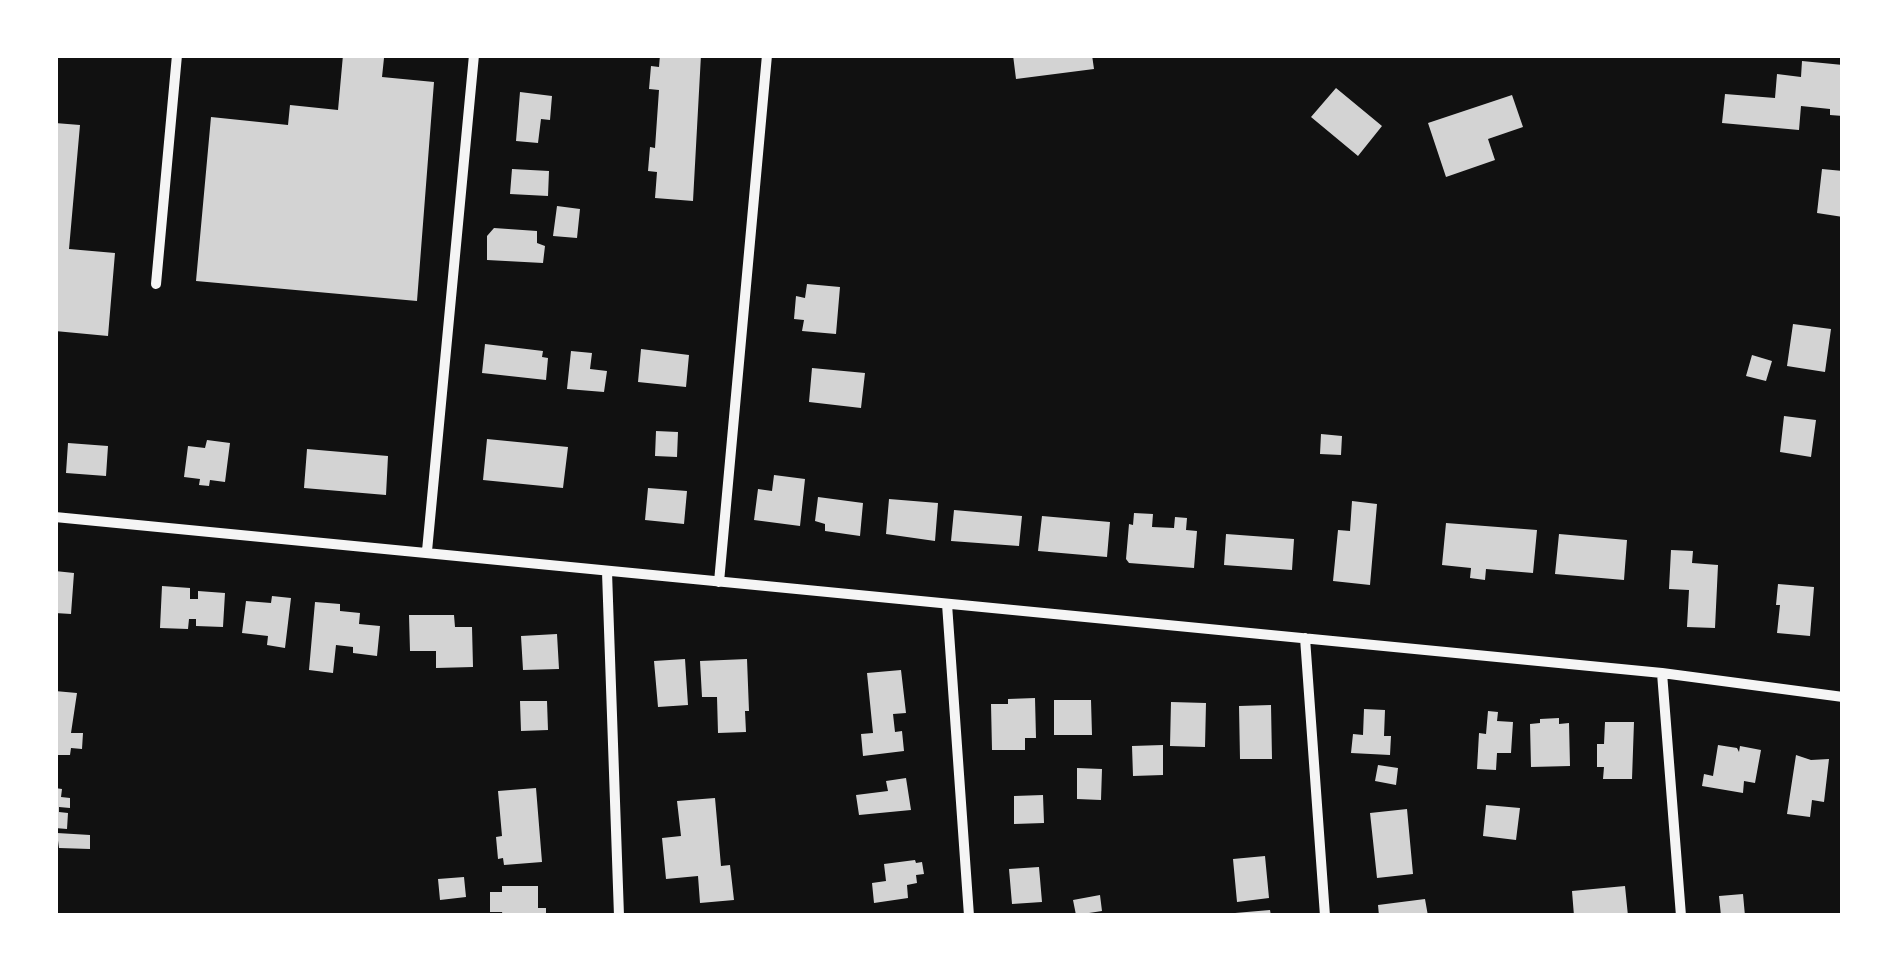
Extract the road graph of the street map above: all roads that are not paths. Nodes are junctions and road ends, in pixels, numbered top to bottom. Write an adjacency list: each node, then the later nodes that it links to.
1 (177, 55): 4 (street)
2 (474, 55): 6 (street)
3 (768, 55): 8 (street)
4 (156, 284)
5 (55, 517): 6 (street)
6 (427, 551): 7 (street)
7 (606, 572): 8 (street); 14 (street)
8 (719, 582): 9 (street)
9 (947, 604): 10 (street); 15 (street)
10 (1305, 638): 11 (street); 16 (street)
11 (1662, 673): 13 (street); 17 (street)
12 (1843, 682): 13 (street)
13 (1842, 697)
14 (618, 916)
15 (969, 916)
16 (1325, 916)
17 (1681, 916)

